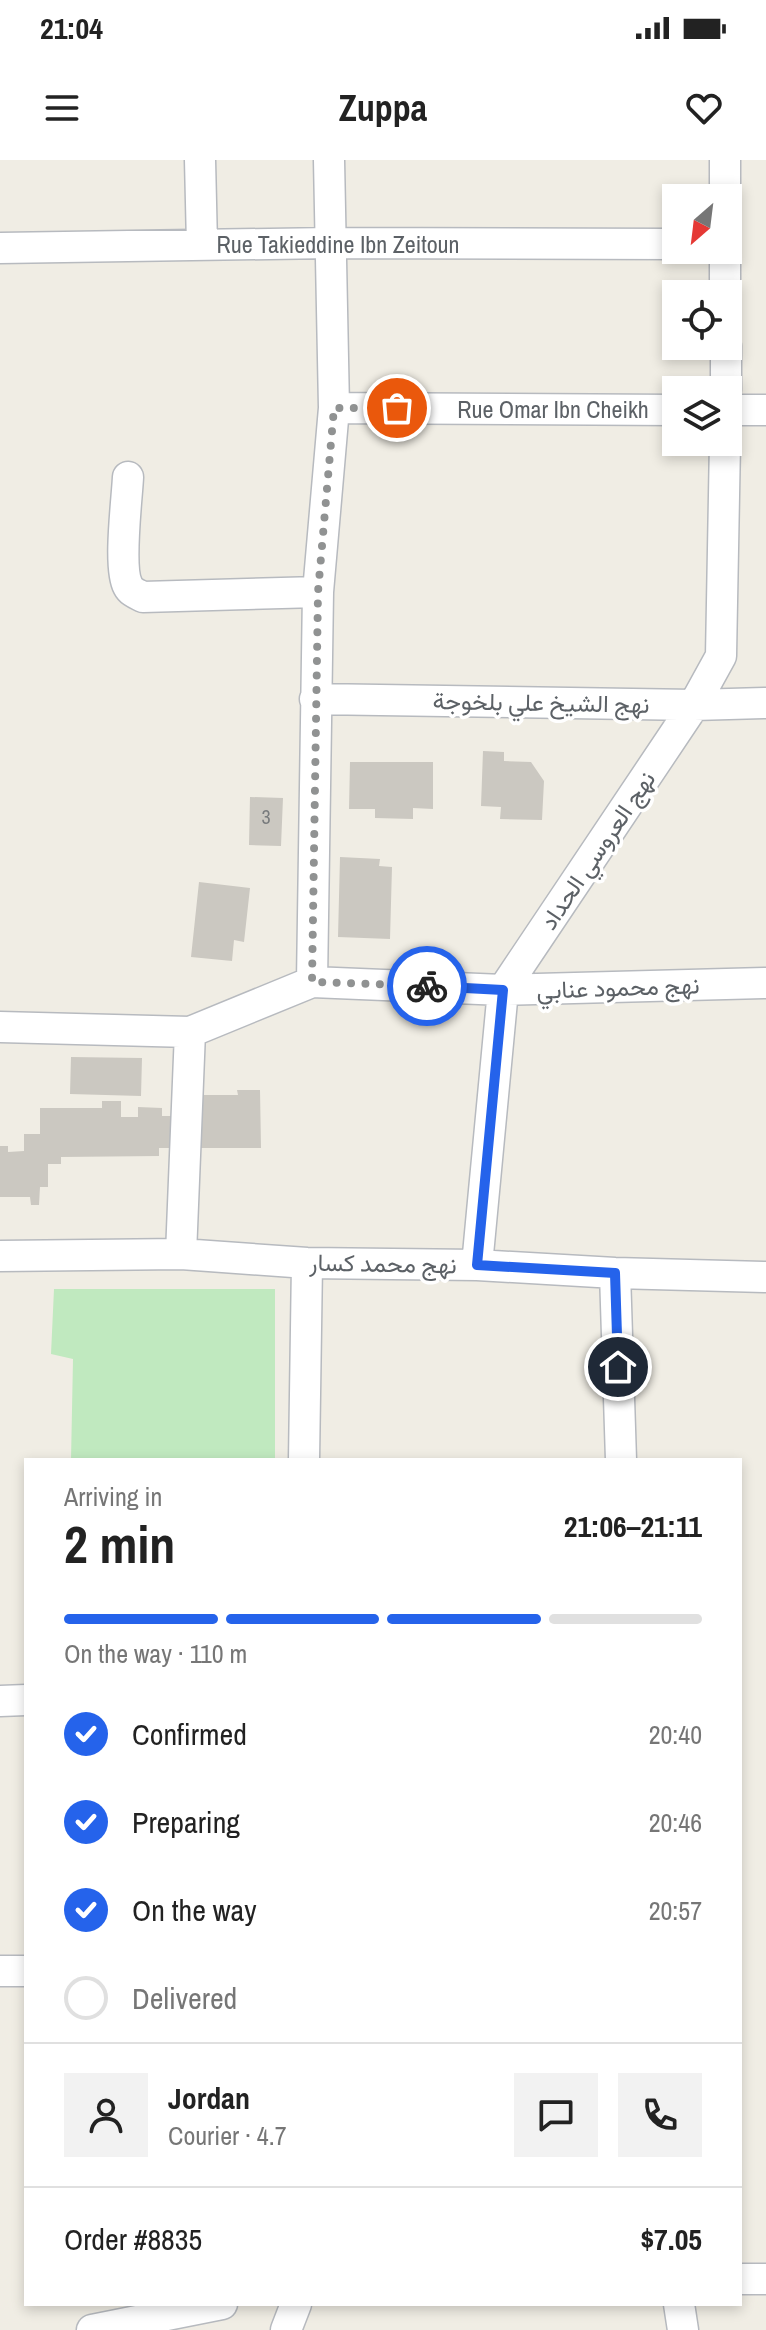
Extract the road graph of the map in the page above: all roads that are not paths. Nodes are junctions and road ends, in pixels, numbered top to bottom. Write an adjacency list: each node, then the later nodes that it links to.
1 (200, 160): 7 (street)
2 (329, 160): 5 (street)
3 (725, 160): 4 (street)
4 (725, 184)
5 (330, 243): 6 (street, Rue Takieddine Ibn Zeitoun); 7 (street, Rue Takieddine Ibn Zeitoun); 9 (street)
6 (662, 244)
7 (202, 245): 8 (street, Rue Takieddine Ibn Zeitoun)
8 (0, 248)
9 (334, 408): 10 (street, Rue Omar Ibn Cheikh); 15 (street)
10 (662, 410)
11 (742, 410): 12 (street)
12 (766, 410)
13 (725, 456): 18 (street, نهج العروسي الحداد)
14 (128, 477): 15 (street)
15 (318, 592): 16 (street)
16 (315, 699): 18 (street, نهج الشيخ علي بلخوجة); 19 (street)
17 (766, 703): 18 (street, نهج الشيخ علي بلخوجة)
18 (694, 705): 21 (street, نهج العروسي الحداد)
19 (312, 982): 21 (street, نهج محمود عنابي); 23 (street, نهج محمود عنابي)
20 (766, 983): 21 (street, نهج محمود عنابي)
21 (503, 990): 27 (street, نهج العروسي الحداد)
22 (0, 1027): 23 (street, نهج محمود عنابي)
23 (190, 1032): 24 (street)
24 (181, 1254): 25 (street, نهج محمد كسار); 26 (street, نهج محمد كسار)
25 (0, 1256)
26 (307, 1263): 27 (street, نهج محمد كسار); 30 (street)
27 (477, 1265): 28 (street, نهج محمد كسار)
28 (615, 1273): 29 (street, نهج محمد كسار); 31 (street)
29 (766, 1277)
30 (304, 1458)
31 (621, 1458)
32 (24, 1700): 33 (street)
33 (0, 1701)
34 (0, 1971): 35 (street)
35 (24, 1971)
36 (742, 2279): 37 (street)
37 (766, 2279)
38 (212, 2306): 41 (street)
39 (295, 2306): 42 (street)
40 (679, 2306): 43 (street)
41 (92, 2330)
42 (286, 2330)
43 (683, 2330)

